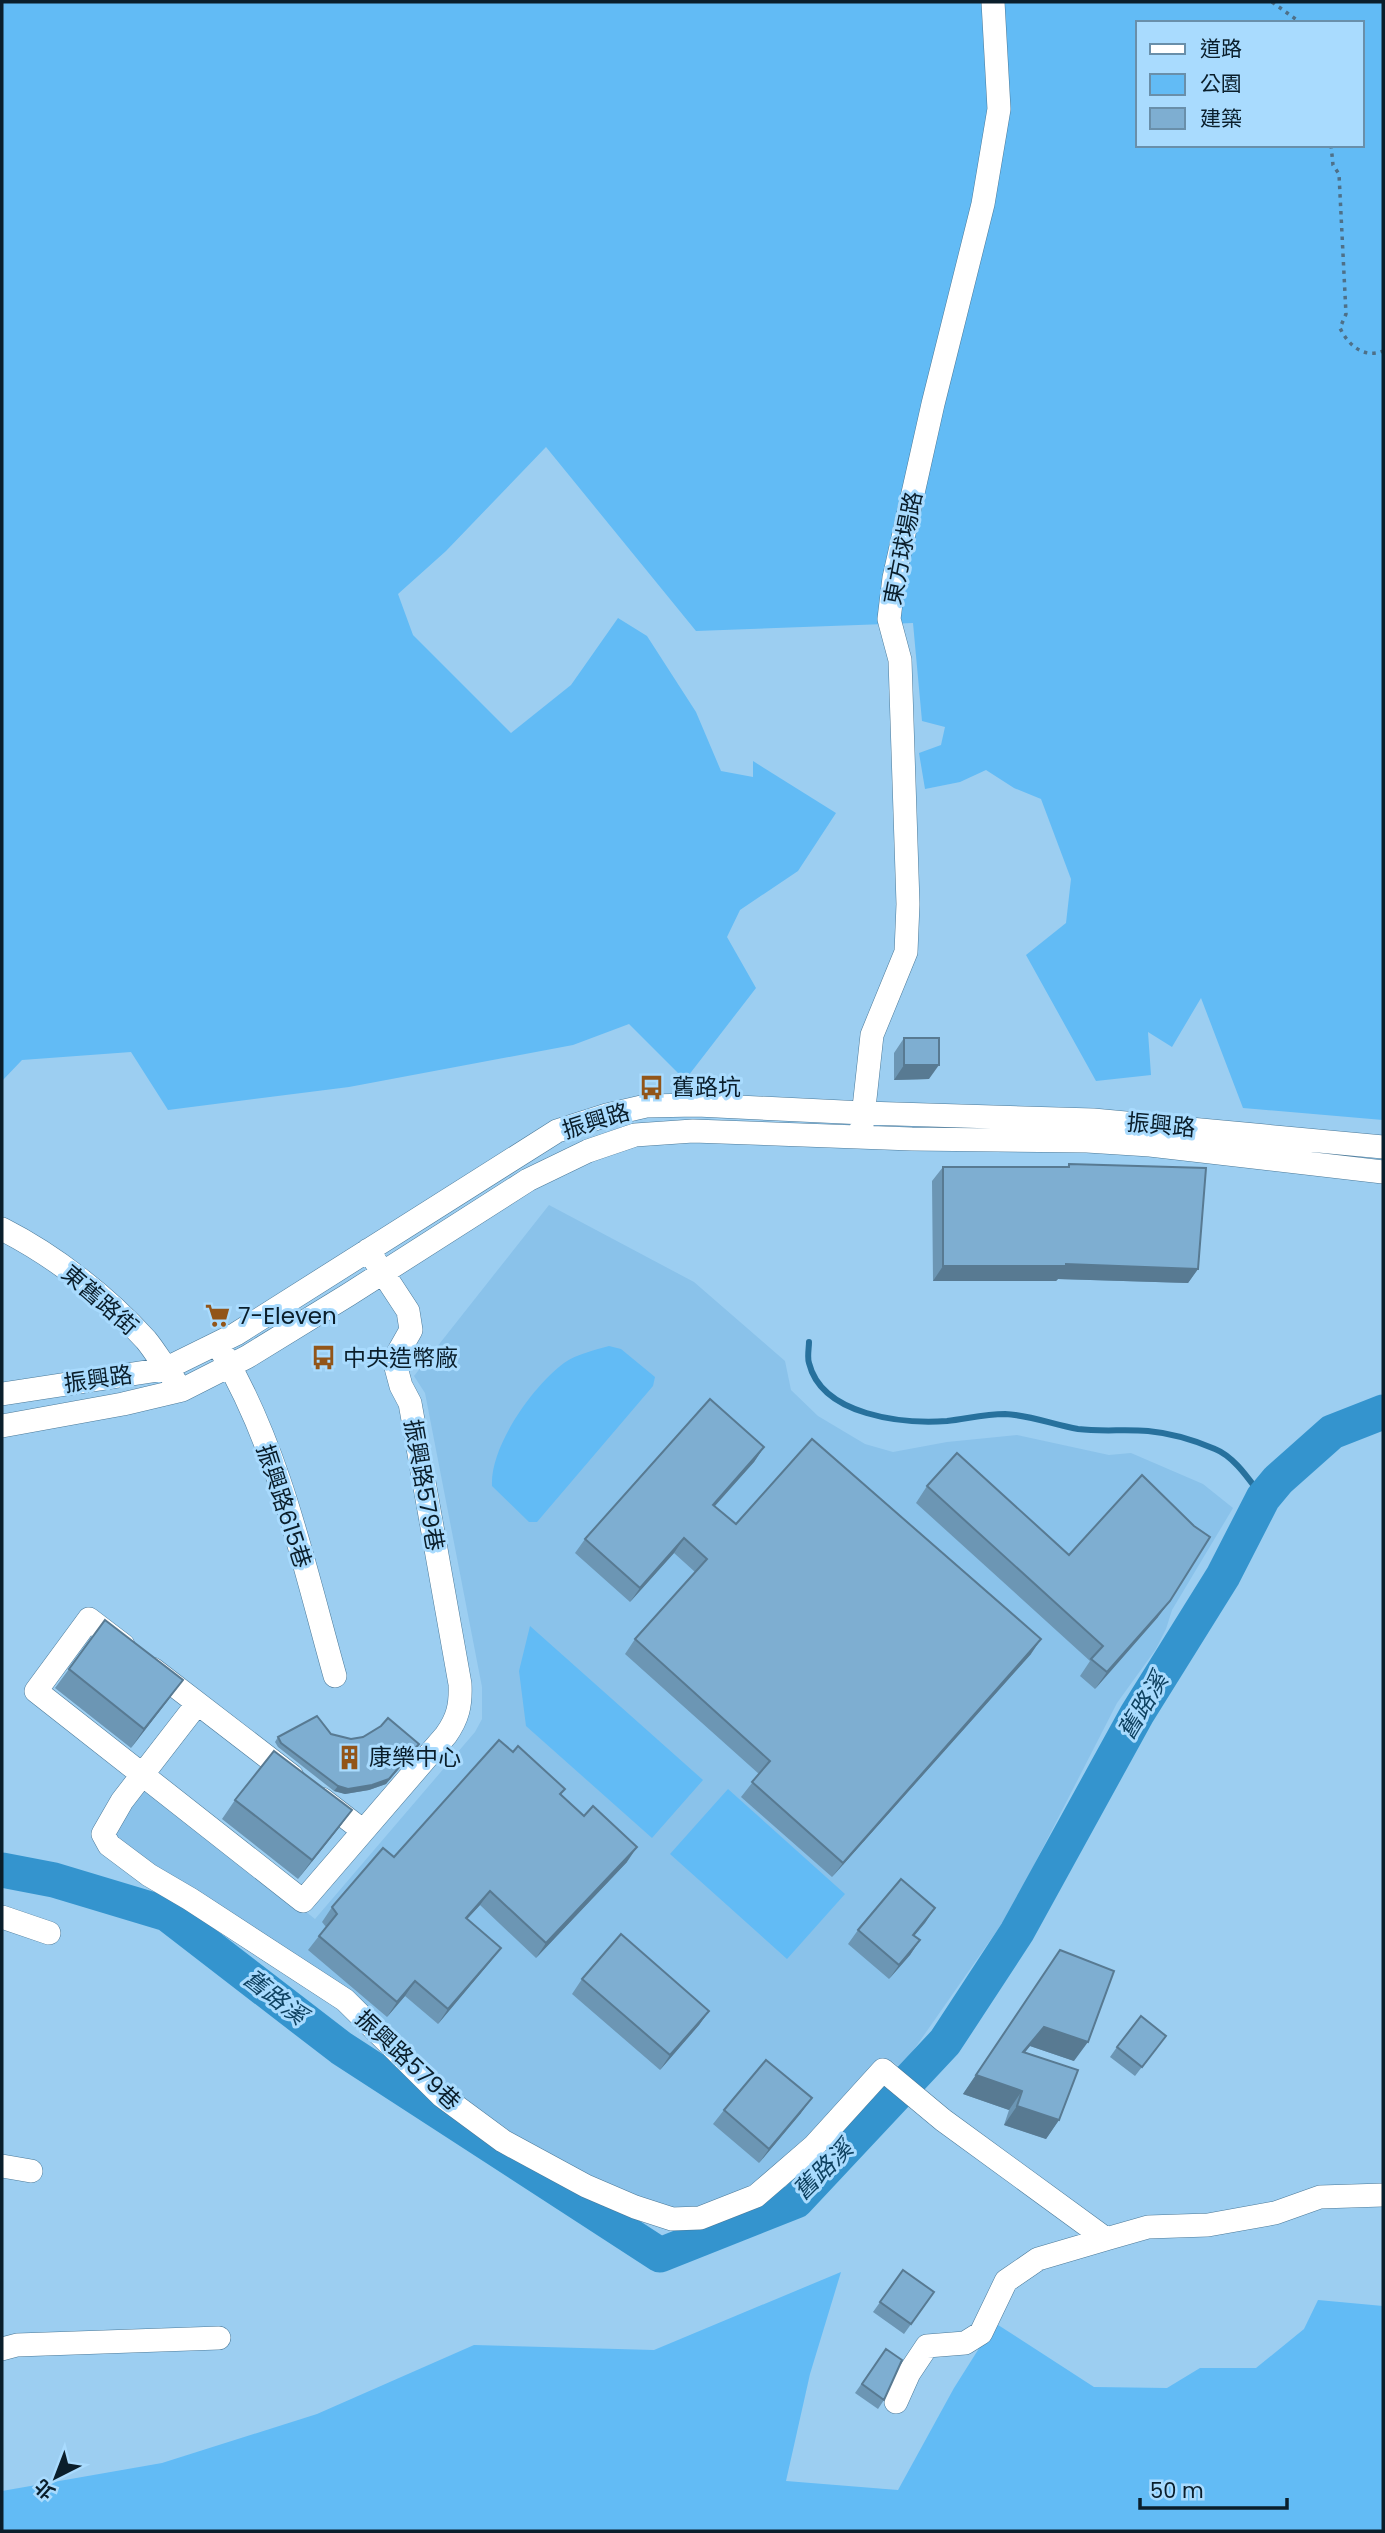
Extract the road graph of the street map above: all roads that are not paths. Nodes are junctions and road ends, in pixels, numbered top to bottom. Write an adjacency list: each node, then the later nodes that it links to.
1 (993, 2): 2 (street, 東方球場路)
2 (864, 1113): 3 (street, 東方球場路); 4 (street, 振興路); 7 (street, 振興路)
3 (860, 1136): 5 (street, 振興路); 8 (street, 振興路)
4 (1383, 1147)
5 (1383, 1172)
6 (2, 1229): 11 (street, 東舊路街)
7 (368, 1250): 8 (street, 振興路579巷); 9 (street, 振興路)
8 (383, 1274): 10 (street, 振興路); 18 (street, 振興路579巷)
9 (217, 1343): 10 (street, 振興路615巷); 11 (street, 振興路)
10 (230, 1366): 12 (street, 振興路); 15 (street, 振興路615巷)
11 (165, 1369): 12 (street, 東舊路街); 13 (street, 振興路)
12 (182, 1390): 14 (street, 振興路)
13 (2, 1394)
14 (2, 1426)
15 (335, 1676)
16 (197, 1704): 17 (street, 振興路579巷); 17 (street, 振興路579巷); 18 (street, 振興路579巷)
17 (142, 1775): 18 (street, 振興路579巷); 24 (street, 振興路579巷)
18 (362, 1830)
19 (2, 1917): 20 (street)
20 (49, 1933)
21 (2, 2166): 22 (street)
22 (32, 2171)
23 (1383, 2194): 24 (street)
24 (1106, 2239): 27 (street)
25 (219, 2338): 26 (street)
26 (2, 2349)
27 (896, 2402)

